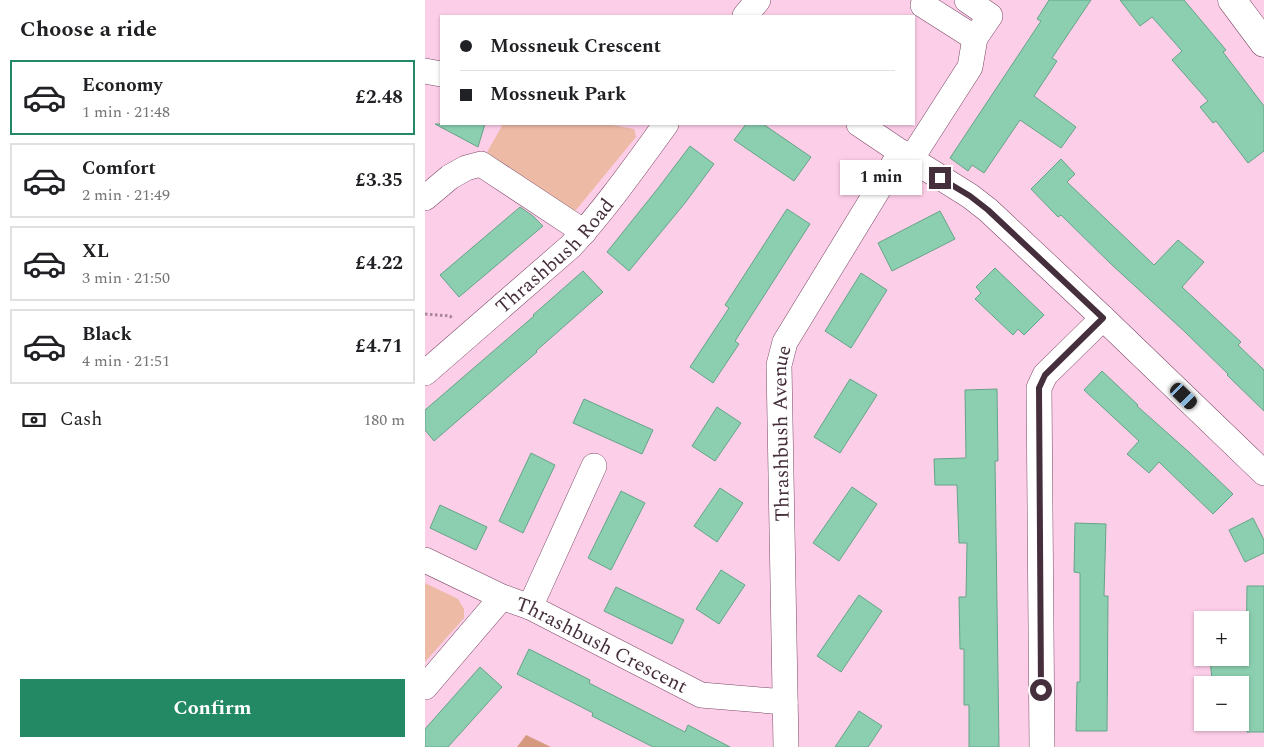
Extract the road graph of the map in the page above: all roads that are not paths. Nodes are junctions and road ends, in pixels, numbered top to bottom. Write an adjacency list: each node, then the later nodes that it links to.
1 (758, 0): 5 (street)
2 (926, 0): 6 (street)
3 (967, 0): 6 (street)
4 (1232, 0): 7 (main road)
5 (746, 15)
6 (975, 38): 12 (street, Thrashbush Avenue)
7 (1264, 42)
8 (425, 70): 9 (street)
9 (440, 74)
10 (666, 125): 14 (street, Thrashbush Road)
11 (860, 125): 12 (street)
12 (906, 156): 15 (street); 23 (street, Thrashbush Avenue)
13 (425, 198): 14 (street)
14 (584, 232): 16 (street, Thrashbush Road)
15 (1103, 318): 18 (street); 25 (street)
16 (425, 373)
17 (594, 466): 21 (street)
18 (1264, 472)
19 (425, 560): 20 (street, Thrashbush Crescent)
20 (502, 597): 21 (street, Thrashbush Crescent); 22 (street)
21 (530, 607): 23 (street, Thrashbush Crescent)
22 (425, 687)
23 (785, 702): 24 (street, Thrashbush Avenue)
24 (786, 747)
25 (1042, 747)

